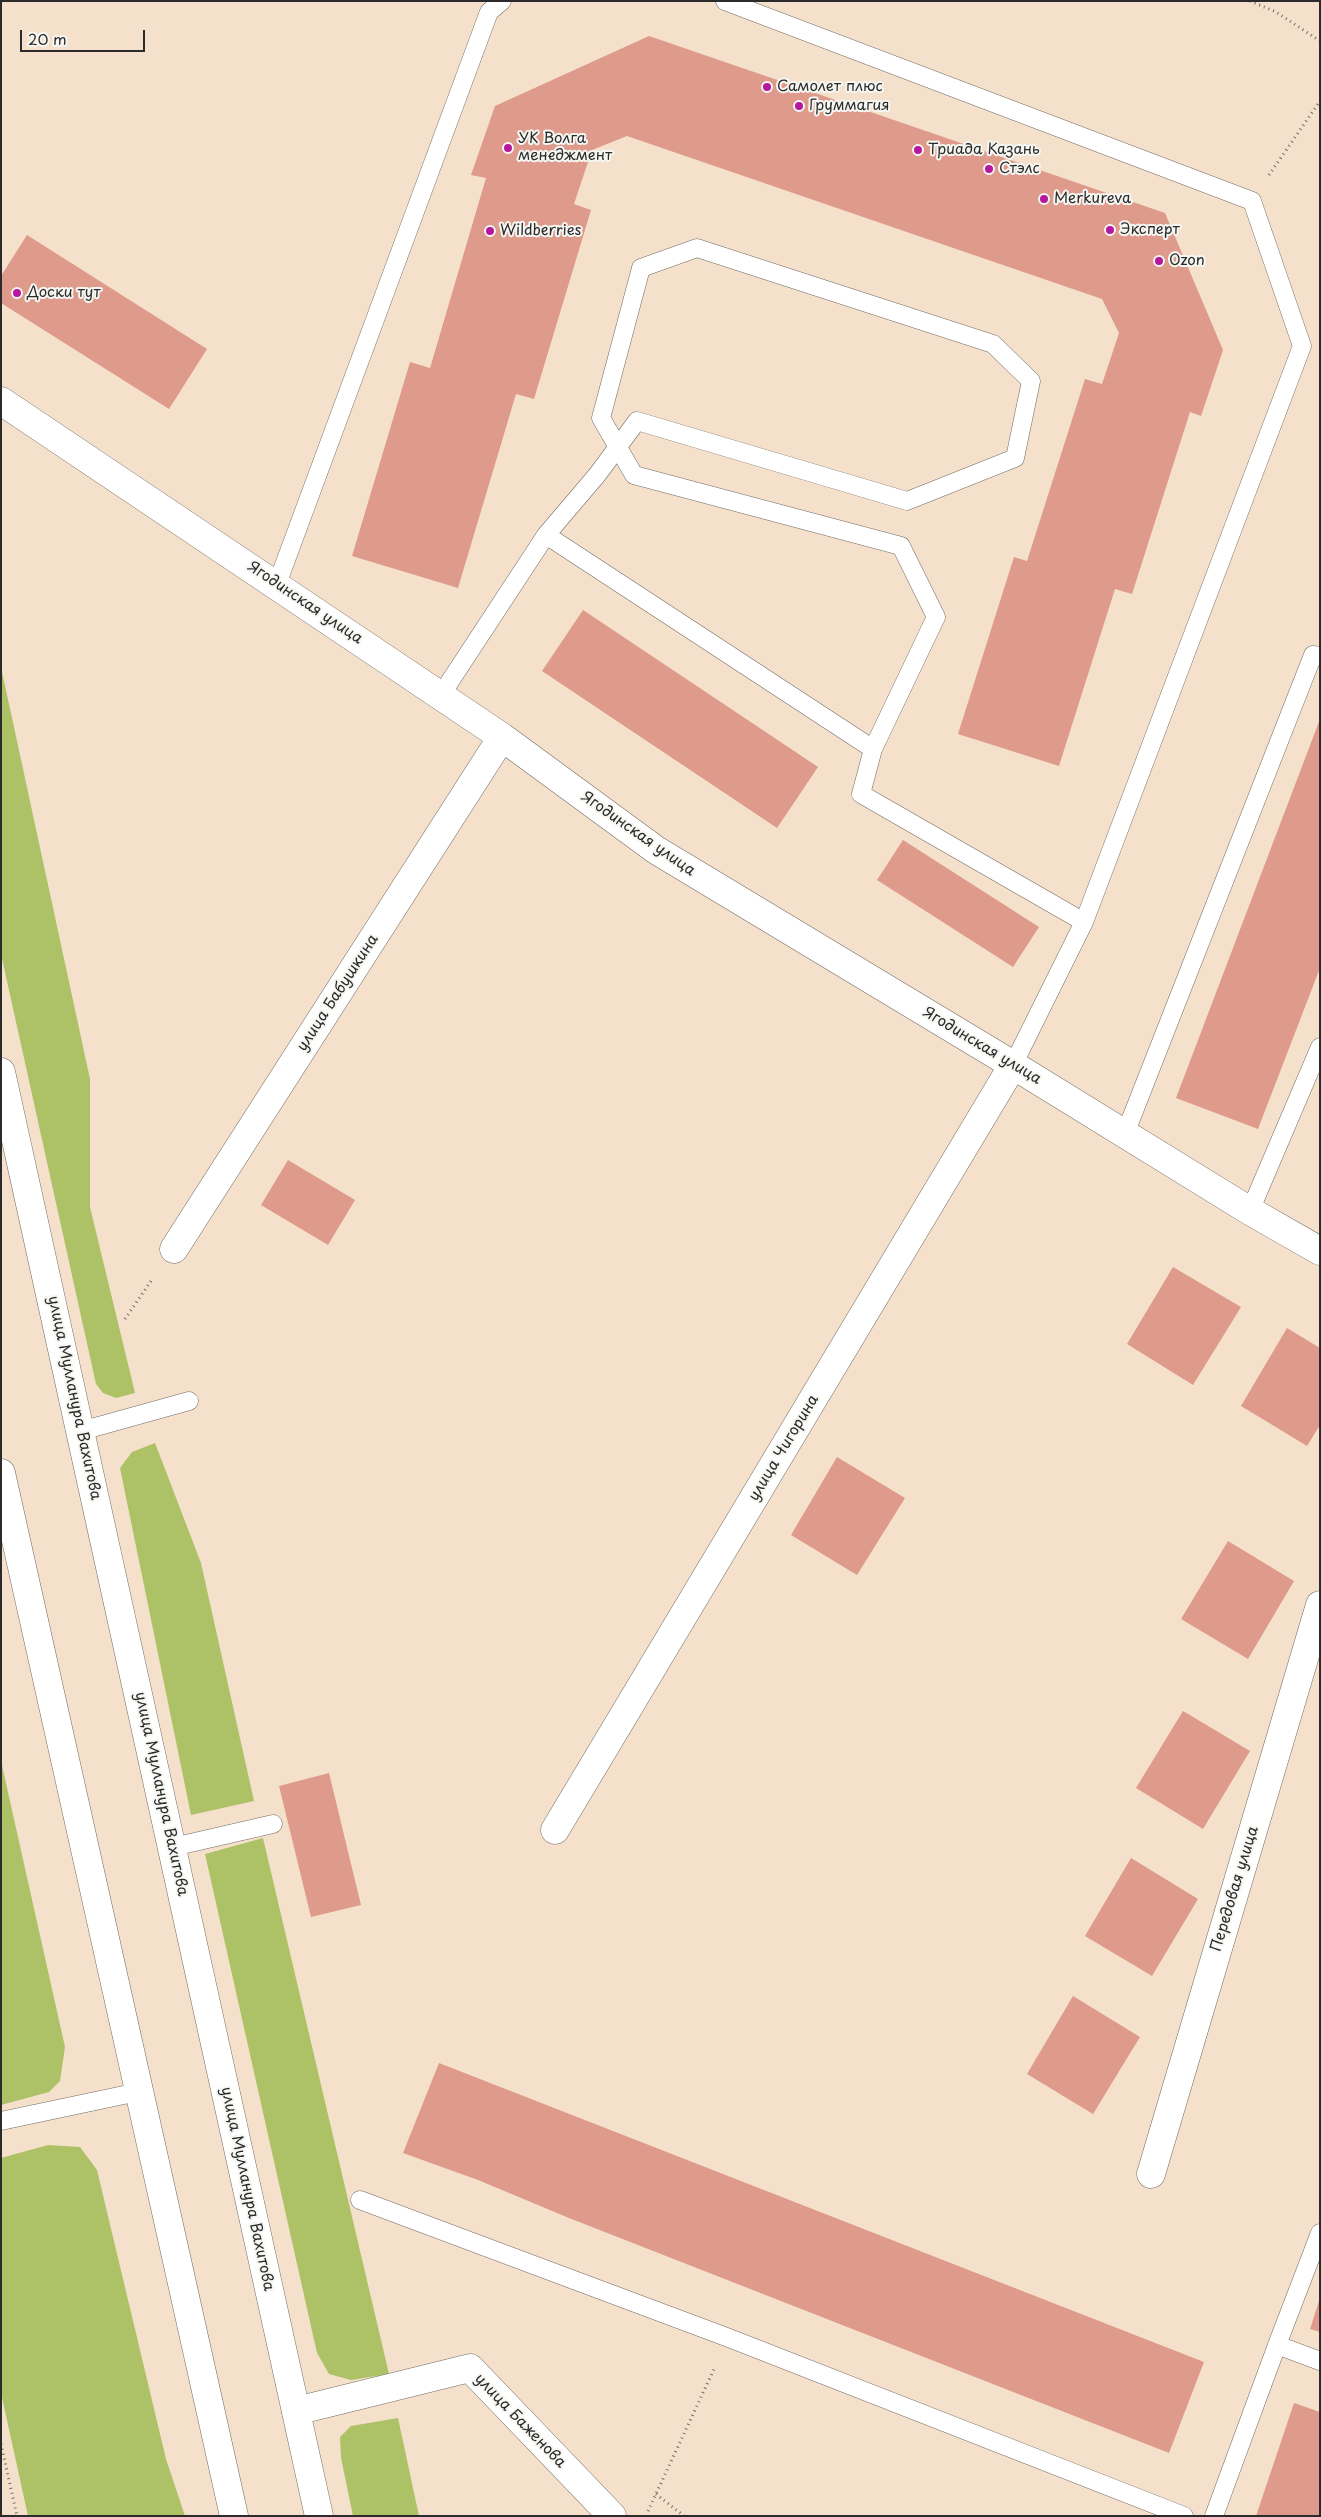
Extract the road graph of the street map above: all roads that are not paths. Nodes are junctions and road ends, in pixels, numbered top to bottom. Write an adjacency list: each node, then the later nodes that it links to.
1 (502, 1): 5 (lane)
2 (725, 1): 10 (lane)
3 (1, 401): 5 (street, Ягодинская улица)
4 (546, 535): 7 (lane); 9 (lane); 9 (lane)
5 (277, 584): 7 (street, Ягодинская улица)
6 (1320, 656): 14 (lane)
7 (441, 694): 8 (street, Ягодинская улица)
8 (502, 737): 12 (street, Ягодинская улица); 16 (street, улица Бабушкина)
9 (873, 749): 10 (lane)
10 (1084, 922): 12 (lane)
11 (1318, 1057): 15 (lane)
12 (1013, 1065): 14 (street, Ягодинская улица); 23 (street, улица Чигорина)
13 (1, 1072): 19 (street, улица Мулланура Вахитова)
14 (1125, 1134): 15 (street, Ягодинская улица)
15 (1250, 1211): 17 (street, Ягодинская улица)
16 (174, 1249)
17 (1320, 1251)
18 (189, 1401): 19 (lane)
19 (81, 1431): 24 (street, улица Мулланура Вахитова)
20 (1, 1473): 25 (street)
21 (1320, 1605): 27 (street, Передовая улица)
22 (273, 1824): 24 (lane)
23 (555, 1830)
24 (173, 1847): 32 (street, улица Мулланура Вахитова)
25 (138, 2092): 26 (lane); 33 (street)
26 (1, 2121)
27 (1150, 2174)
28 (360, 2200): 36 (lane)
29 (1320, 2233): 30 (lane)
30 (1277, 2345): 31 (lane); 37 (lane)
31 (1320, 2361)
32 (296, 2411): 34 (street, улица Мулланура Вахитова); 35 (street, улица Баженова)
33 (234, 2516)
34 (319, 2516)
35 (612, 2516)
36 (1184, 2516)
37 (1214, 2516)

